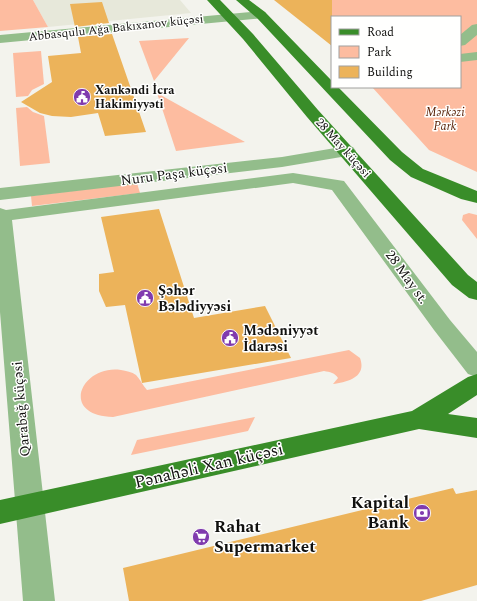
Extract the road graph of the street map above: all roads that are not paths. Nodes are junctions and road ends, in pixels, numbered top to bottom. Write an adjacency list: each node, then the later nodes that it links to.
1 (213, 0): 4 (main road, 28 May küçəsi)
2 (242, 0): 3 (main road)
3 (261, 15): 4 (street, Abbasqulu Ağa Bakıxanov küçəsi); 12 (main road)
4 (231, 17): 6 (street, Abbasqulu Ağa Bakıxanov küçəsi); 10 (main road, 28 May küçəsi)
5 (477, 28): 7 (street)
6 (0, 40)
7 (461, 41)
8 (477, 56): 9 (street)
9 (461, 58)
10 (347, 151): 13 (street, Nuru Paşa küçəsi); 14 (main road, 28 May küçəsi)
11 (338, 185): 13 (street, Nuru Paşa küçəsi); 15 (street, 28 May st.)
12 (477, 197)
13 (1, 208): 19 (street, Qarabağ küçəsi)
14 (477, 293)
15 (477, 368)
16 (477, 383): 17 (main road)
17 (419, 419): 18 (main road); 19 (main road, Pənahəli Xan küçəsi)
18 (477, 428)
19 (30, 506): 20 (main road, Pənahəli Xan küçəsi); 21 (street, Qarabağ küçəsi)
20 (0, 512)
21 (39, 601)

